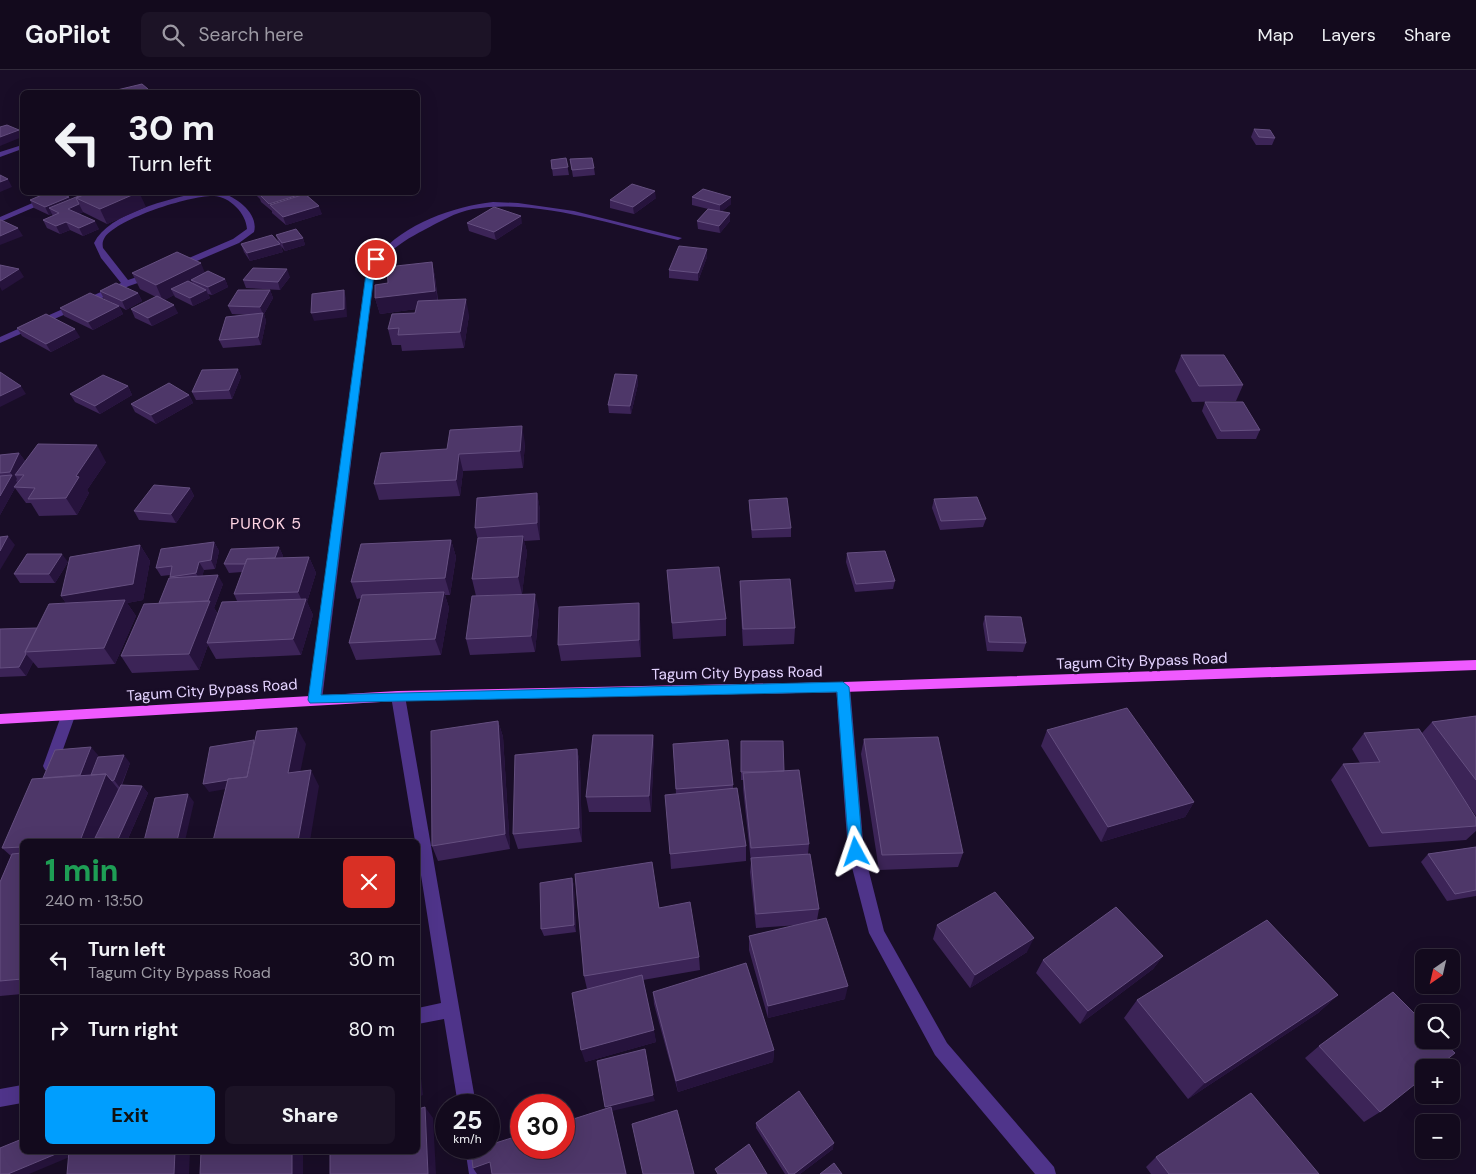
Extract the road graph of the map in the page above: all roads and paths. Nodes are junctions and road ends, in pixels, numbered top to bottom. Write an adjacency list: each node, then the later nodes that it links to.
1 (20, 148): 2 (street)
2 (0, 155)
3 (59, 195): 6 (street)
4 (191, 195): 8 (street)
5 (217, 195): 8 (street)
6 (0, 220)
7 (678, 238): 13 (street)
8 (126, 284): 9 (street)
9 (0, 340)
10 (1476, 665): 11 (main road, Tagum City Bypass Road)
11 (843, 687): 12 (main road, Tagum City Bypass Road); 24 (street)
12 (398, 696): 13 (main road, Tagum City Bypass Road); 17 (street)
13 (314, 700): 14 (main road, Tagum City Bypass Road)
14 (68, 716): 15 (main road, Tagum City Bypass Road); 16 (street)
15 (0, 719)
16 (44, 780)
17 (451, 1009): 18 (street); 20 (street)
18 (420, 1016)
19 (20, 1094): 21 (street)
20 (465, 1094)
21 (0, 1098)
22 (476, 1159): 23 (street)
23 (478, 1174)
24 (1047, 1174)

